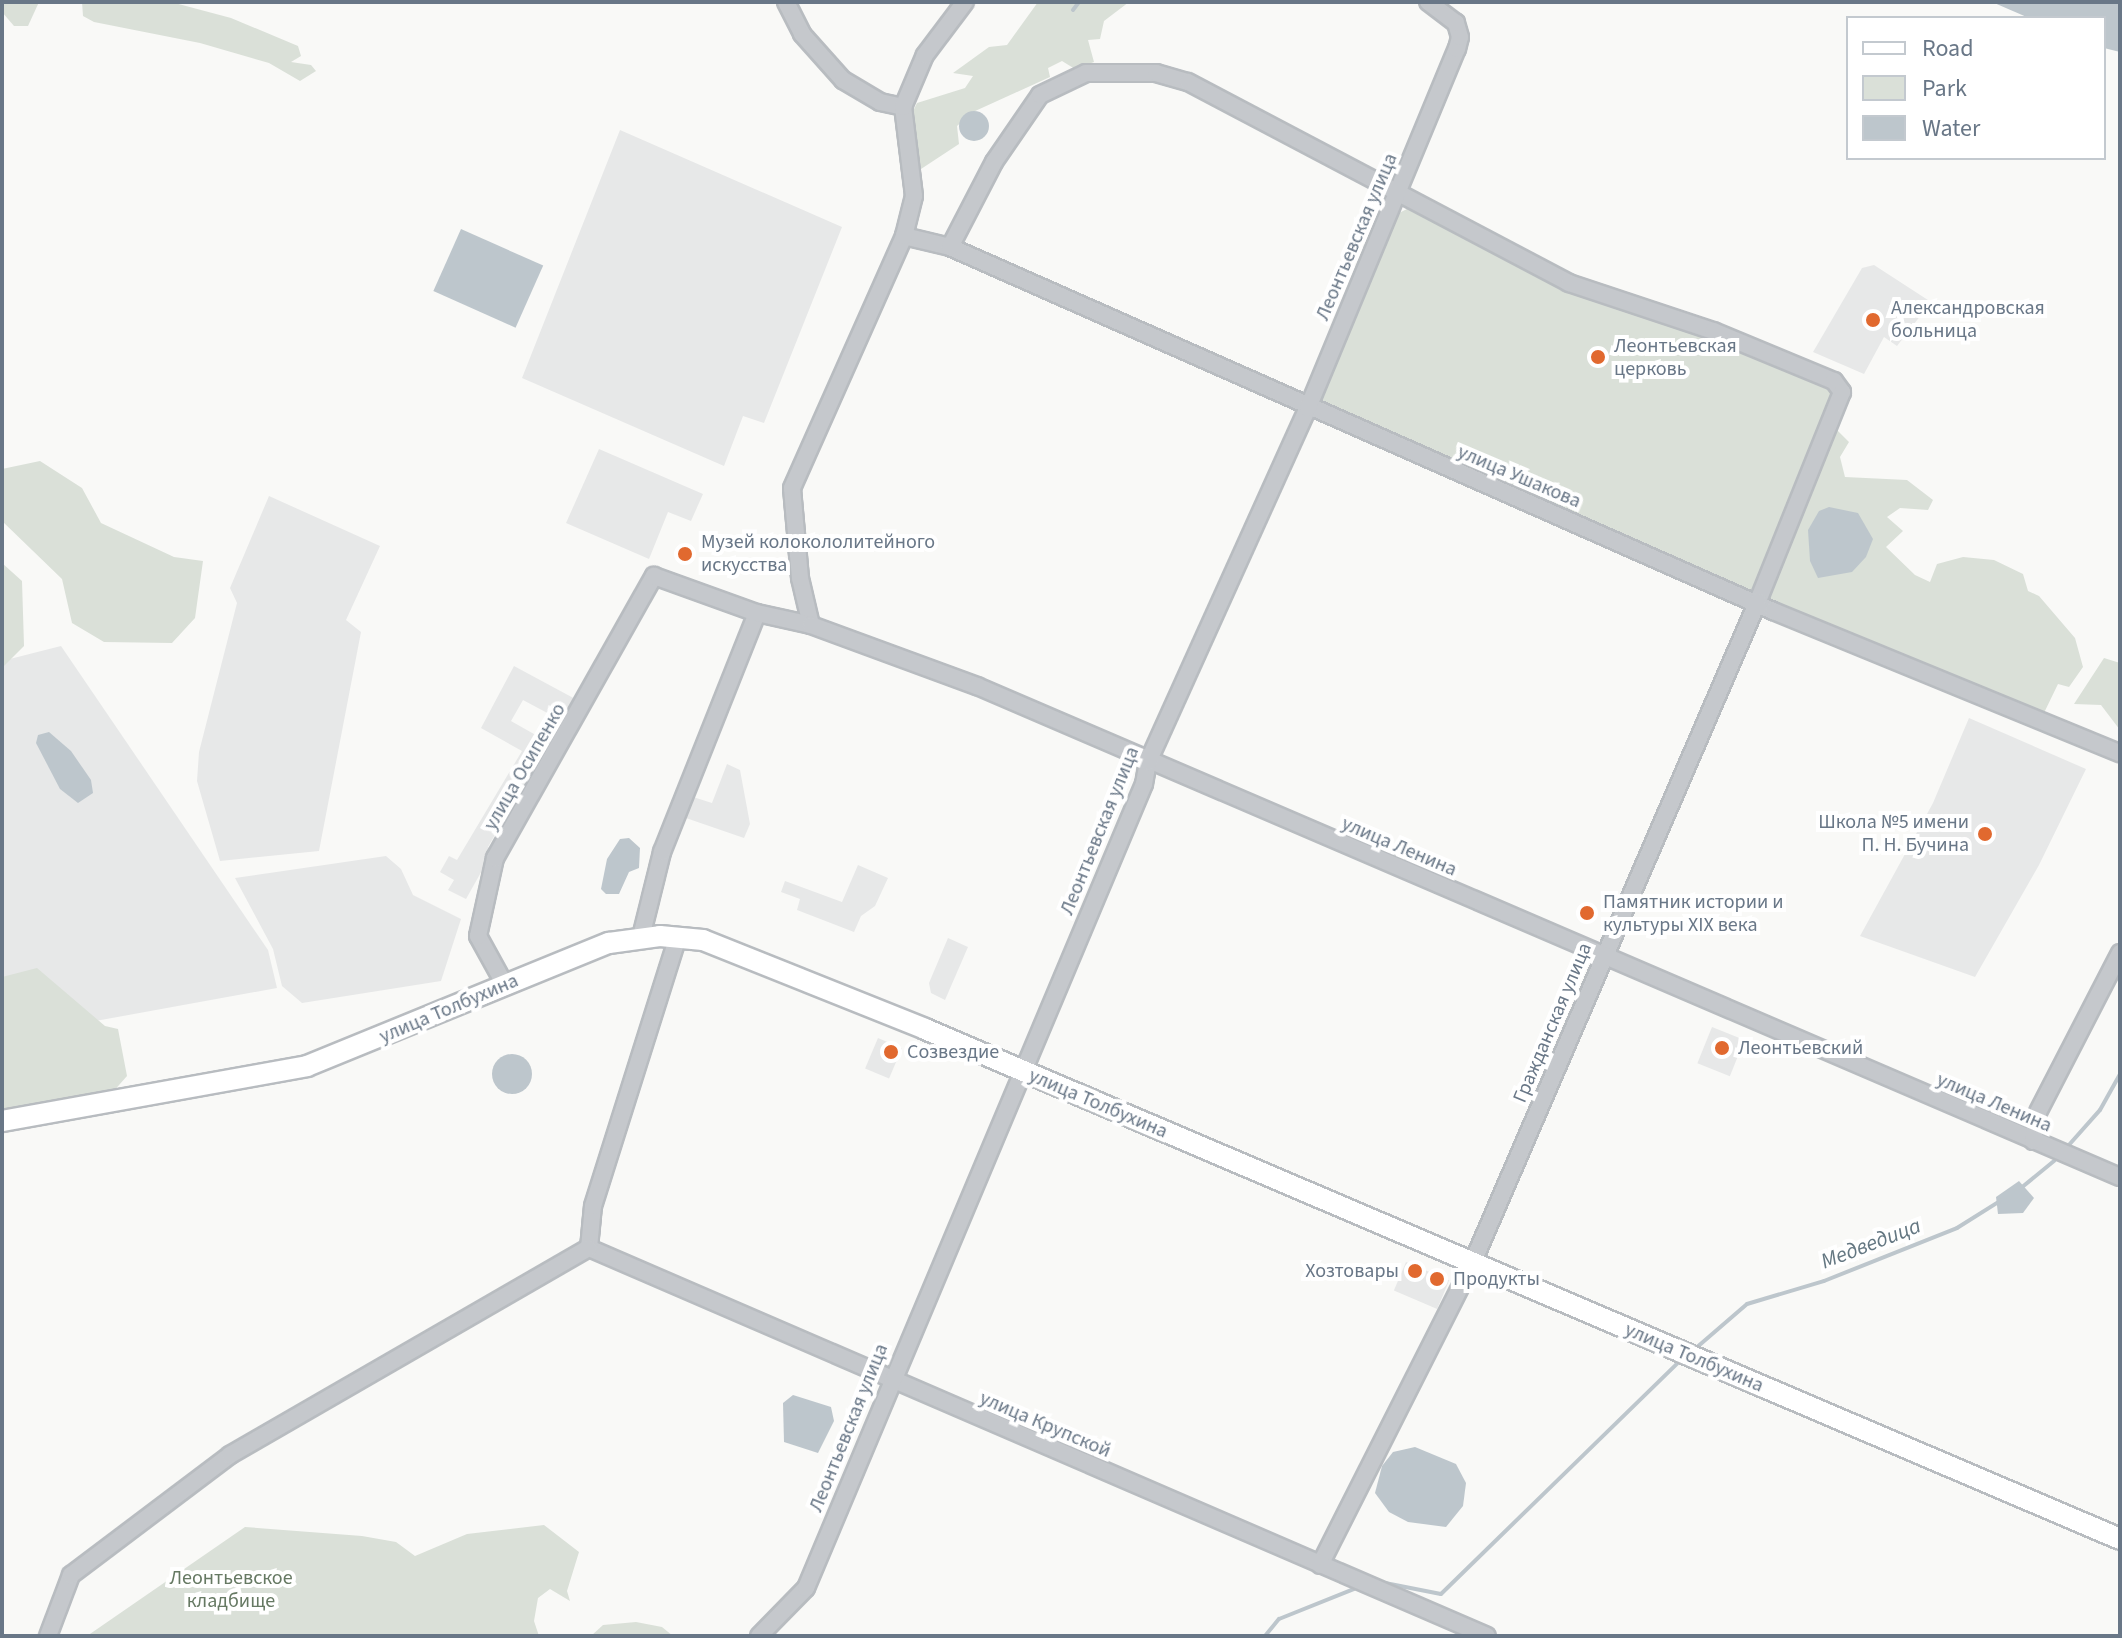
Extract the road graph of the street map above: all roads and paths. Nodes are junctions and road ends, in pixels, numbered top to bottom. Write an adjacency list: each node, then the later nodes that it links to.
1 (786, 2): 4 (street)
2 (965, 2): 4 (street)
3 (1428, 2): 5 (street, Леонтьевская улица)
4 (903, 107): 6 (street)
5 (1397, 192): 7 (street); 8 (street, Леонтьевская улица); 10 (street, Гражданская улица)
6 (904, 236): 7 (street, улица Ушакова); 12 (street)
7 (950, 247): 8 (street, улица Ушакова)
8 (1308, 408): 10 (street, улица Ушакова); 14 (street, Леонтьевская улица)
9 (654, 576): 11 (street, улица Ленина); 20 (street, улица Осипенко)
10 (1758, 601): 13 (street, улица Ушакова); 19 (street, Гражданская улица)
11 (757, 613): 12 (street, улица Ленина); 16 (street)
12 (811, 625): 14 (street, улица Ленина)
13 (2115, 751): 15 (street)
14 (1148, 762): 19 (street, улица Ленина); 21 (street, Леонтьевская улица)
15 (2120, 767)
16 (641, 937): 17 (main road, улица Толбухина); 20 (main road, улица Толбухина)
17 (678, 937): 21 (main road, улица Толбухина); 25 (street)
18 (2120, 953): 23 (street)
19 (1603, 956): 23 (street, улица Ленина); 26 (street, Гражданская улица)
20 (505, 985): 22 (main road, улица Толбухина)
21 (1023, 1072): 26 (main road, улица Толбухина); 27 (street, Леонтьевская улица)
22 (2, 1121)
23 (2033, 1141): 24 (street, улица Ленина)
24 (2120, 1177)
25 (589, 1248): 27 (street, улица Крупской); 30 (street)
26 (1472, 1264): 28 (main road, улица Толбухина); 29 (street, Гражданская улица)
27 (891, 1376): 29 (street, улица Крупской); 31 (street, Леонтьевская улица)
28 (2120, 1539)
29 (1320, 1565): 32 (street, улица Крупской)
30 (48, 1636)
31 (759, 1636)
32 (1487, 1636)

